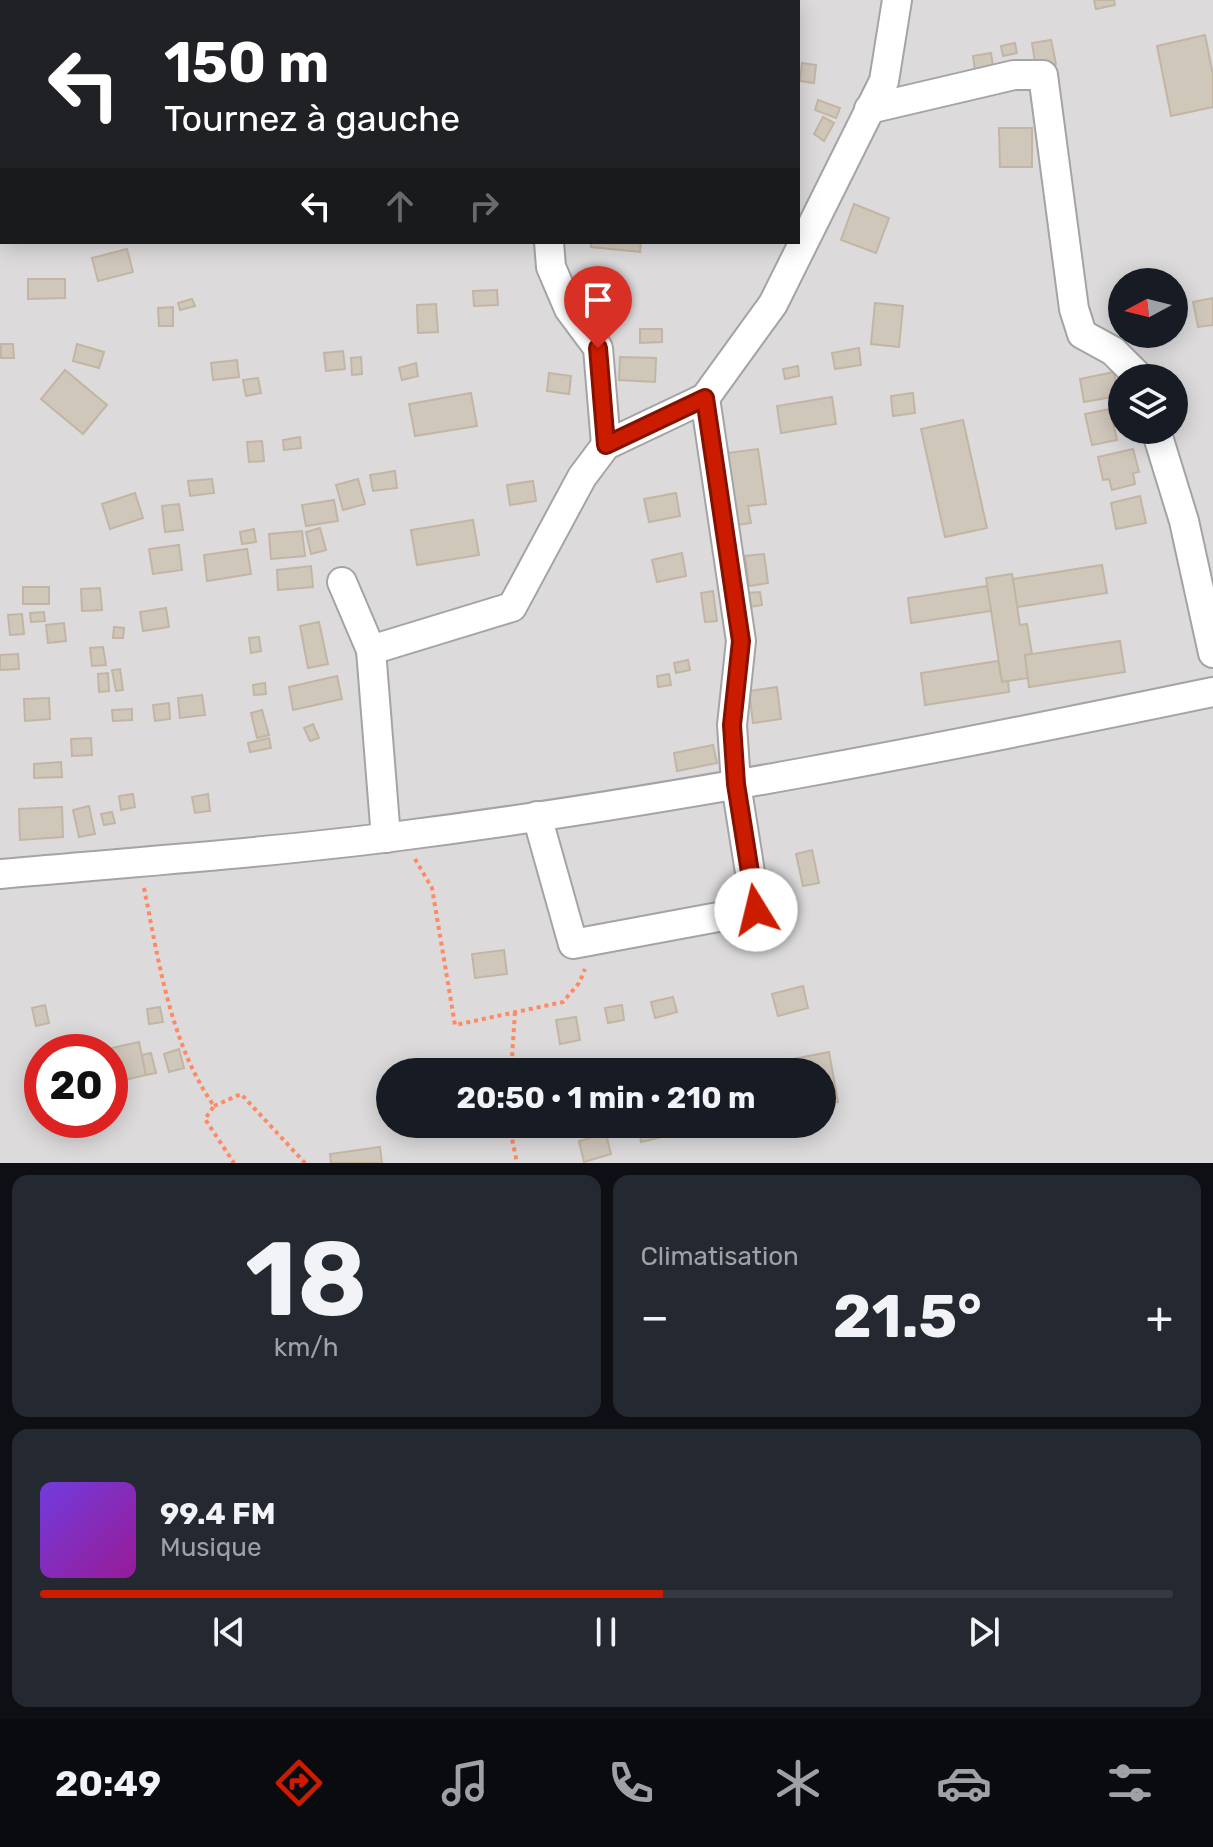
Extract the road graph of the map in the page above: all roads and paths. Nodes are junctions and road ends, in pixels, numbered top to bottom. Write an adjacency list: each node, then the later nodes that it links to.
1 (897, 0): 2 (street)
2 (869, 109): 4 (street); 5 (street)
3 (549, 244): 7 (street)
4 (1126, 364)
5 (705, 398): 7 (street); 12 (street)
6 (1160, 444): 10 (street)
7 (606, 445): 9 (street)
8 (342, 582): 9 (street)
9 (371, 650): 14 (street)
10 (1213, 653)
11 (1213, 692): 12 (street)
12 (736, 784): 13 (street); 17 (street)
13 (537, 816): 14 (street); 17 (street)
14 (394, 837): 15 (street); 18 (path)
15 (138, 862): 16 (street); 20 (path)
16 (0, 874)
17 (597, 939): 18 (path)
18 (515, 1012): 19 (path)
19 (512, 1058)
20 (214, 1106): 22 (path); 23 (path)
21 (512, 1138): 24 (path)
22 (234, 1163)
23 (305, 1163)
24 (517, 1163)

